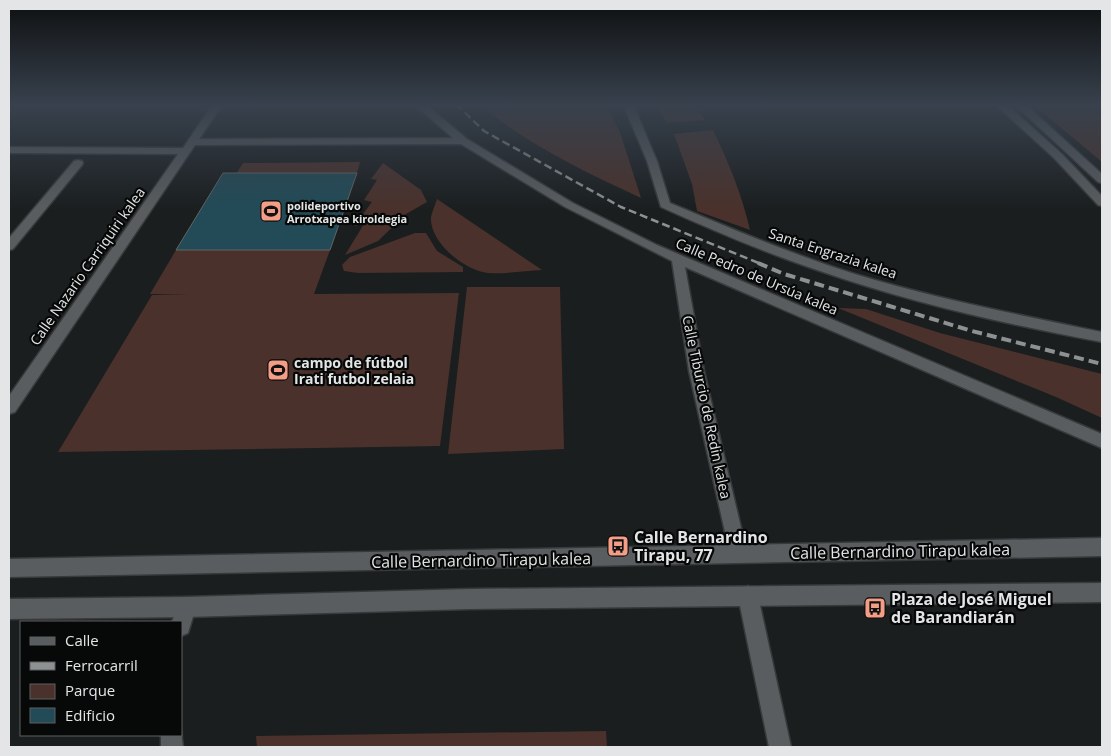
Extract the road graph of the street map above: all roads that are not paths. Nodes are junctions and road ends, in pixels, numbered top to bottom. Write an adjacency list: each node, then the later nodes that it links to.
1 (194, 139): 7 (street, Calle Nazario Carriquiri kalea)
2 (643, 139): 14 (street, Santa Engrazia kalea)
3 (1039, 139): 11 (street)
4 (1060, 139): 10 (street)
5 (414, 141): 6 (street); 7 (street)
6 (463, 141): 13 (street, Calle Pedro de Ursúa kalea)
7 (189, 146): 8 (street); 15 (street, Calle Nazario Carriquiri kalea)
8 (9, 150)
9 (78, 163): 12 (street)
10 (1102, 180)
11 (1102, 203)
12 (9, 246)
13 (678, 260): 16 (street, Calle Pedro de Ursúa kalea); 18 (street, Calle Tiburcio de Redin kalea)
14 (1102, 337)
15 (9, 408)
16 (1102, 441)
17 (1102, 547): 18 (street, Calle Bernardino Tirapu kalea)
18 (738, 553): 19 (street, Calle Bernardino Tirapu kalea)
19 (9, 568)
20 (1102, 592): 21 (street)
21 (748, 596): 23 (street); 24 (street)
22 (9, 609): 23 (street)
23 (184, 617)
24 (780, 747)

